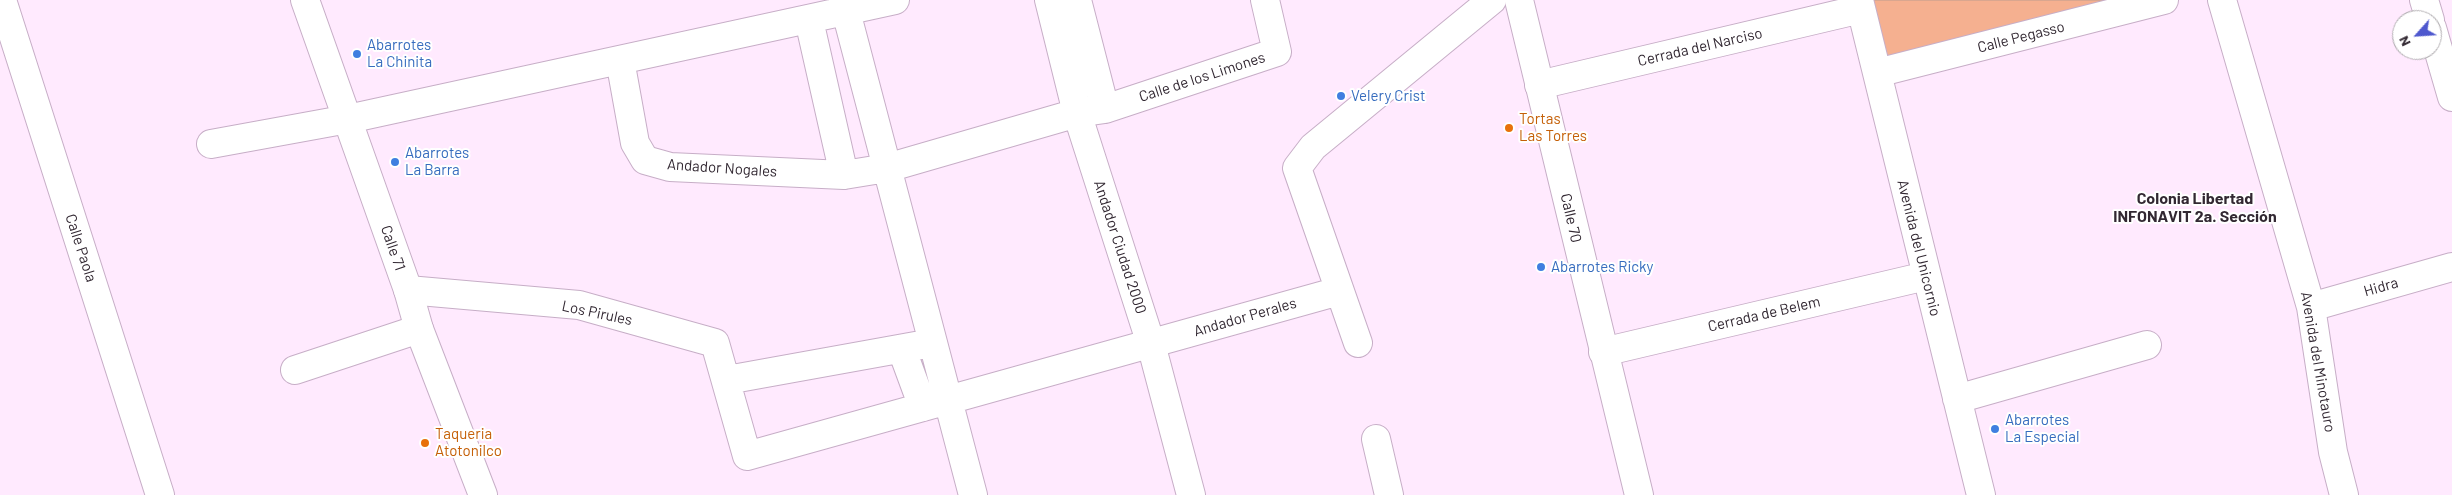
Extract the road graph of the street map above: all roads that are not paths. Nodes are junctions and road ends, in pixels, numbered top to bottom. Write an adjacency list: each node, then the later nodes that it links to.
1 (2, 0): 42 (street, Calle Paola)
2 (305, 0): 21 (street, Calle 71)
3 (895, 0): 12 (street)
4 (1049, 0): 20 (street, Andador Ciudad 2000)
5 (1077, 0): 19 (street)
6 (1265, 0): 19 (street, Calle de los Limones)
7 (1492, 0): 28 (street)
8 (1519, 0): 17 (street, Calle 70)
9 (2164, 0): 16 (street, Calle Pegasso)
10 (2222, 0): 29 (street, Avenida del Minotauro)
11 (1860, 5): 16 (street, Avenida del Unicornio); 17 (street, Cerrada del Narciso)
12 (845, 6): 13 (street); 23 (street)
13 (809, 20): 14 (street); 24 (street)
14 (620, 60): 21 (street); 24 (street, Andador Nogales)
15 (2441, 60): 18 (street)
16 (1877, 73): 26 (street, Avenida del Unicornio)
17 (1540, 85): 36 (street, Calle 70)
18 (2452, 97)
19 (1105, 109): 20 (street, Calle de los Limones)
20 (1077, 113): 23 (street, Calle de los Limones); 33 (street, Andador Ciudad 2000)
21 (348, 119): 22 (street); 27 (street, Calle 71)
22 (211, 144)
23 (887, 168): 24 (street, Andador Nogales); 32 (street)
24 (844, 175)
25 (2452, 267): 29 (street, Hidra)
26 (1926, 276): 36 (street, Cerrada de Belem); 39 (street, Avenida del Unicornio)
27 (408, 290): 30 (street, Calle 71); 38 (street, Los Pirules)
28 (1339, 290): 31 (street); 33 (street, Andador Perales)
29 (2311, 307): 49 (street, Avenida del Minotauro)
30 (419, 329): 37 (street); 43 (street, Calle 71)
31 (1358, 343)
32 (932, 344): 35 (street); 40 (street)
33 (1151, 344): 40 (street, Andador Perales); 45 (street, Andador Ciudad 2000)
34 (2147, 345): 39 (street)
35 (902, 350): 38 (street); 40 (street)
36 (1603, 352): 47 (street, Calle 70)
37 (295, 370)
38 (727, 380): 40 (street, Los Pirules)
39 (1957, 399): 48 (street, Avenida del Unicornio)
40 (935, 404): 44 (street)
41 (1376, 439): 46 (street)
42 (160, 495)
43 (483, 495)
44 (973, 495)
45 (1191, 495)
46 (1389, 495)
47 (1639, 495)
48 (1981, 495)
49 (2344, 495)

